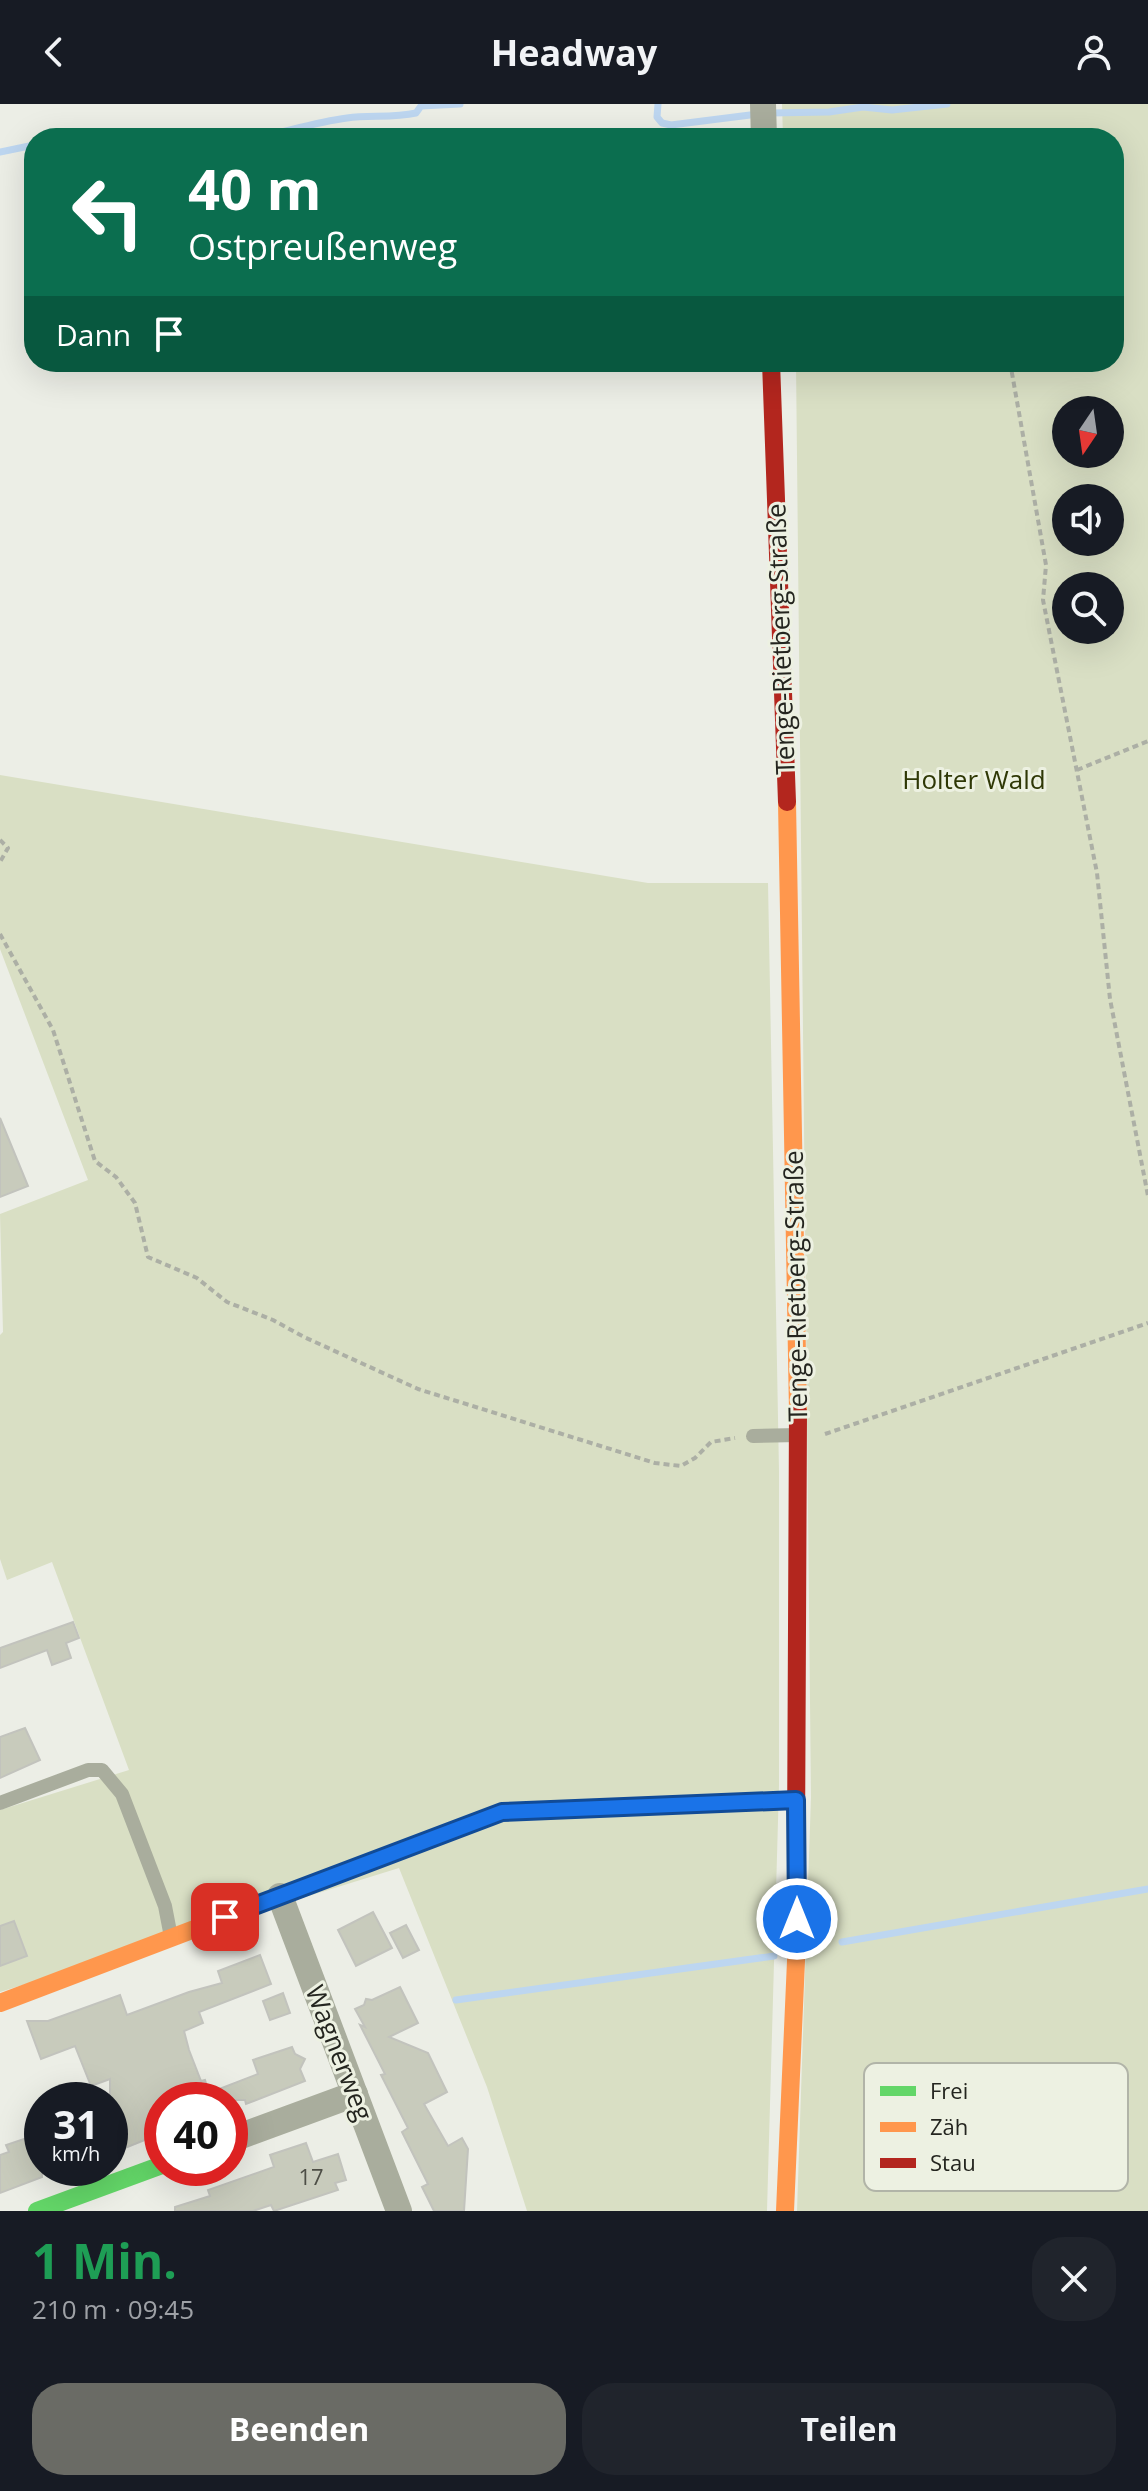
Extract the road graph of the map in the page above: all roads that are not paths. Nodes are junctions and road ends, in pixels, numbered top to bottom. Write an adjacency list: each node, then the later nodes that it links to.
1 (771, 372): 2 (street, Tenge-Rietberg-Straße)
2 (798, 1435): 3 (lane); 4 (street, Tenge-Rietberg-Straße)
3 (753, 1436)
4 (796, 1800): 6 (street); 14 (street, Tenge-Rietberg-Straße)
5 (0, 1803): 7 (lane)
6 (280, 1896): 7 (street); 9 (street, Wagnerweg)
7 (171, 1938): 8 (street)
8 (0, 2003)
9 (355, 2094): 10 (street); 13 (street, Wagnerweg)
10 (248, 2133)
11 (144, 2172): 12 (street)
12 (37, 2211)
13 (399, 2211)
14 (785, 2211)

